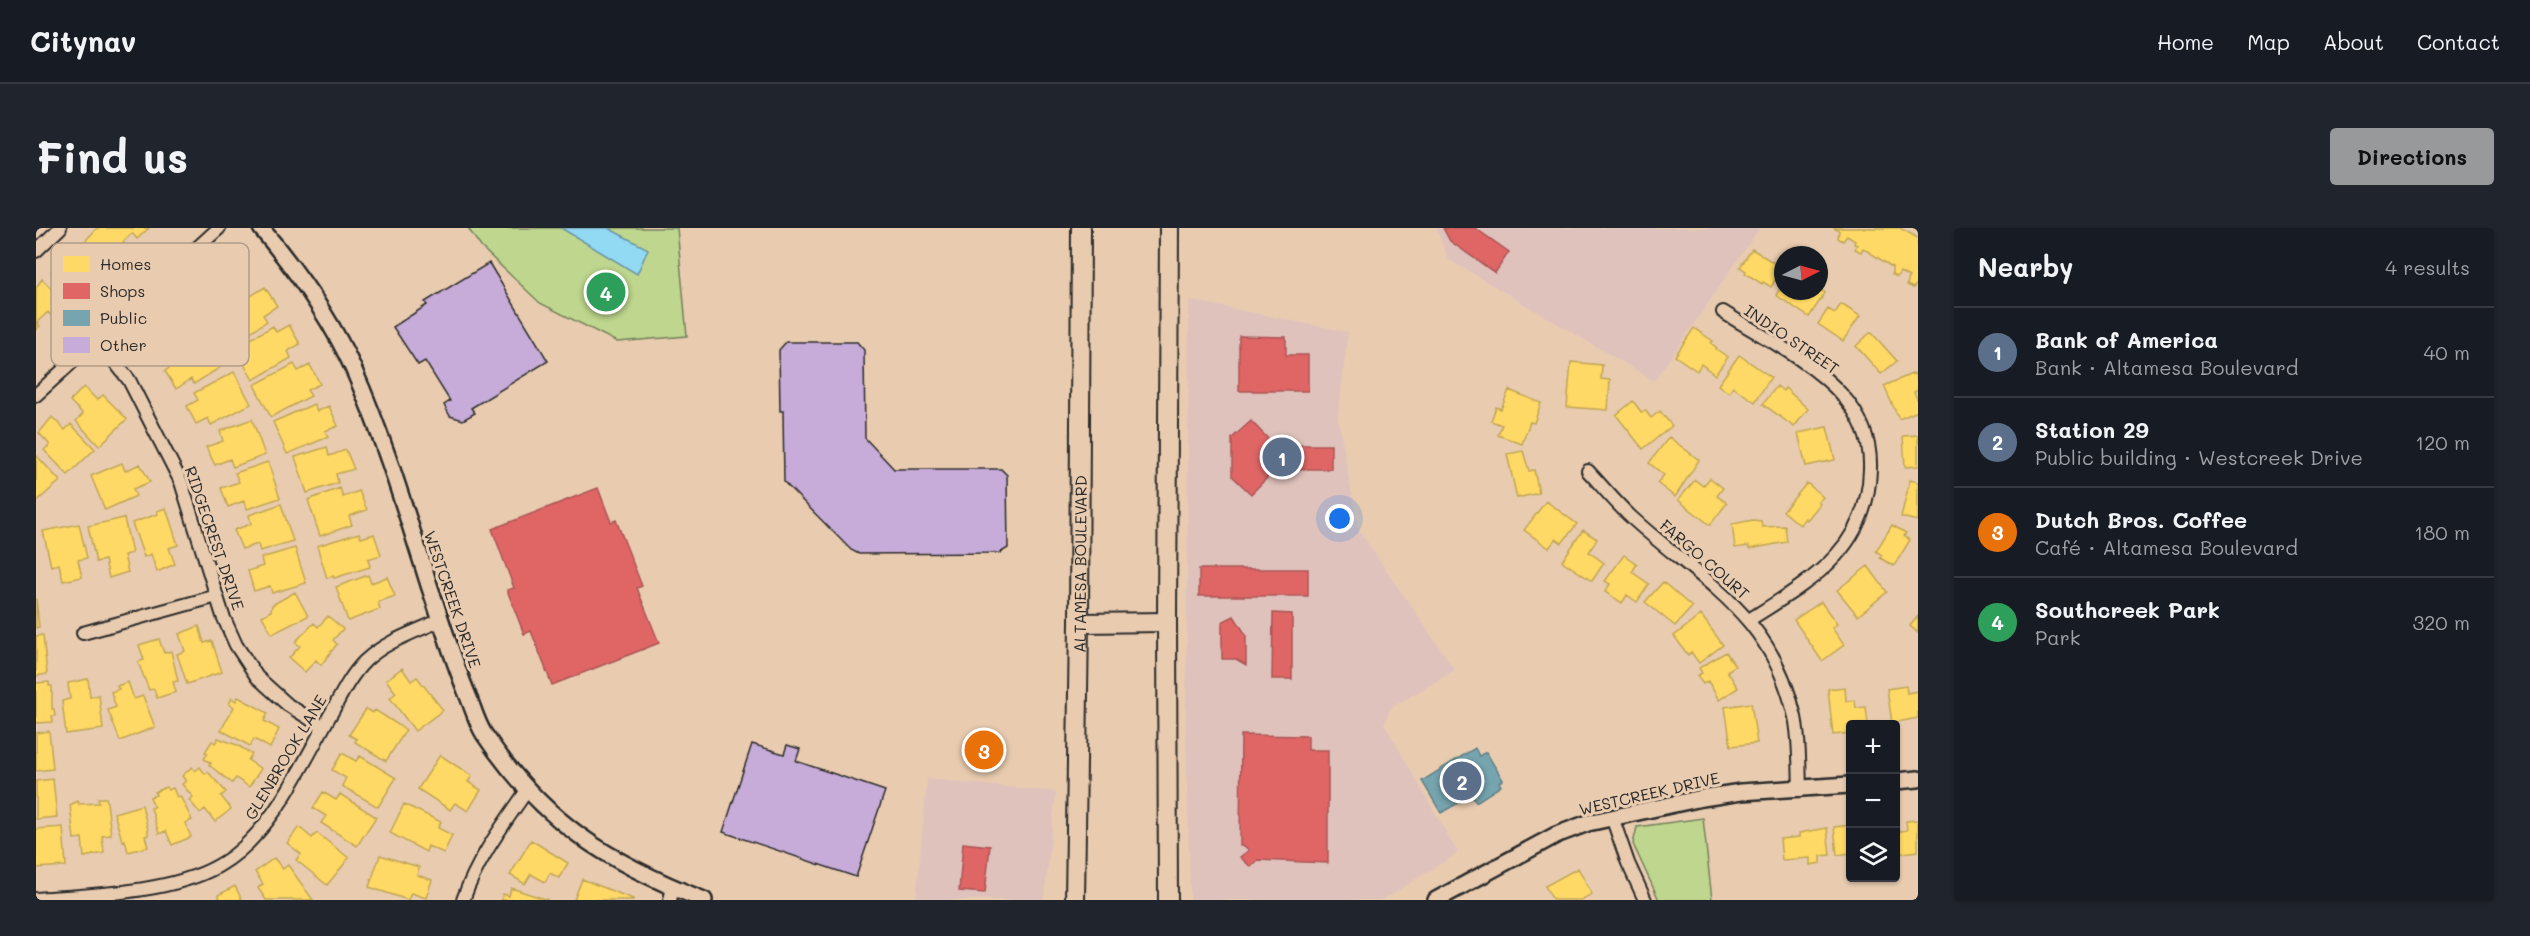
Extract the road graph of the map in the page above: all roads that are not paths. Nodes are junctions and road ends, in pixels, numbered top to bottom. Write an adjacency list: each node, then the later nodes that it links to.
1 (60, 228): 7 (street)
2 (219, 228): 6 (street)
3 (261, 228): 14 (street, WESTCREEK DRIVE)
4 (1080, 228): 17 (main road, ALTAMESA BOULEVARD)
5 (1169, 228): 16 (main road)
6 (203, 243)
7 (36, 251)
8 (1723, 312): 15 (street, INDIO STREET)
9 (68, 366): 11 (street)
10 (118, 366): 13 (street, RIDGECREST DRIVE)
11 (36, 395)
12 (1588, 471): 15 (street, FARGO COURT)
13 (217, 596): 18 (street); 19 (street, RIDGECREST DRIVE)
14 (441, 620): 19 (street, GLENBROOK LANE); 23 (street, WESTCREEK DRIVE)
15 (1749, 620): 24 (street, FARGO COURT)
16 (1167, 622): 17 (main road); 31 (main road)
17 (1079, 623): 30 (main road, ALTAMESA BOULEVARD)
18 (83, 633)
19 (323, 727): 27 (street, GLENBROOK LANE)
20 (1918, 779): 21 (street)
21 (1900, 781)
22 (1846, 785): 24 (street, WESTCREEK DRIVE)
23 (528, 789): 26 (street, WESTCREEK DRIVE); 28 (street)
24 (1800, 790): 25 (street, WESTCREEK DRIVE)
25 (1612, 817): 32 (street, WESTCREEK DRIVE); 33 (street)
26 (672, 894): 29 (street, WESTCREEK DRIVE)
27 (36, 899)
28 (464, 900)
29 (704, 900)
30 (1075, 900)
31 (1168, 900)
32 (1436, 900)
33 (1645, 900)

